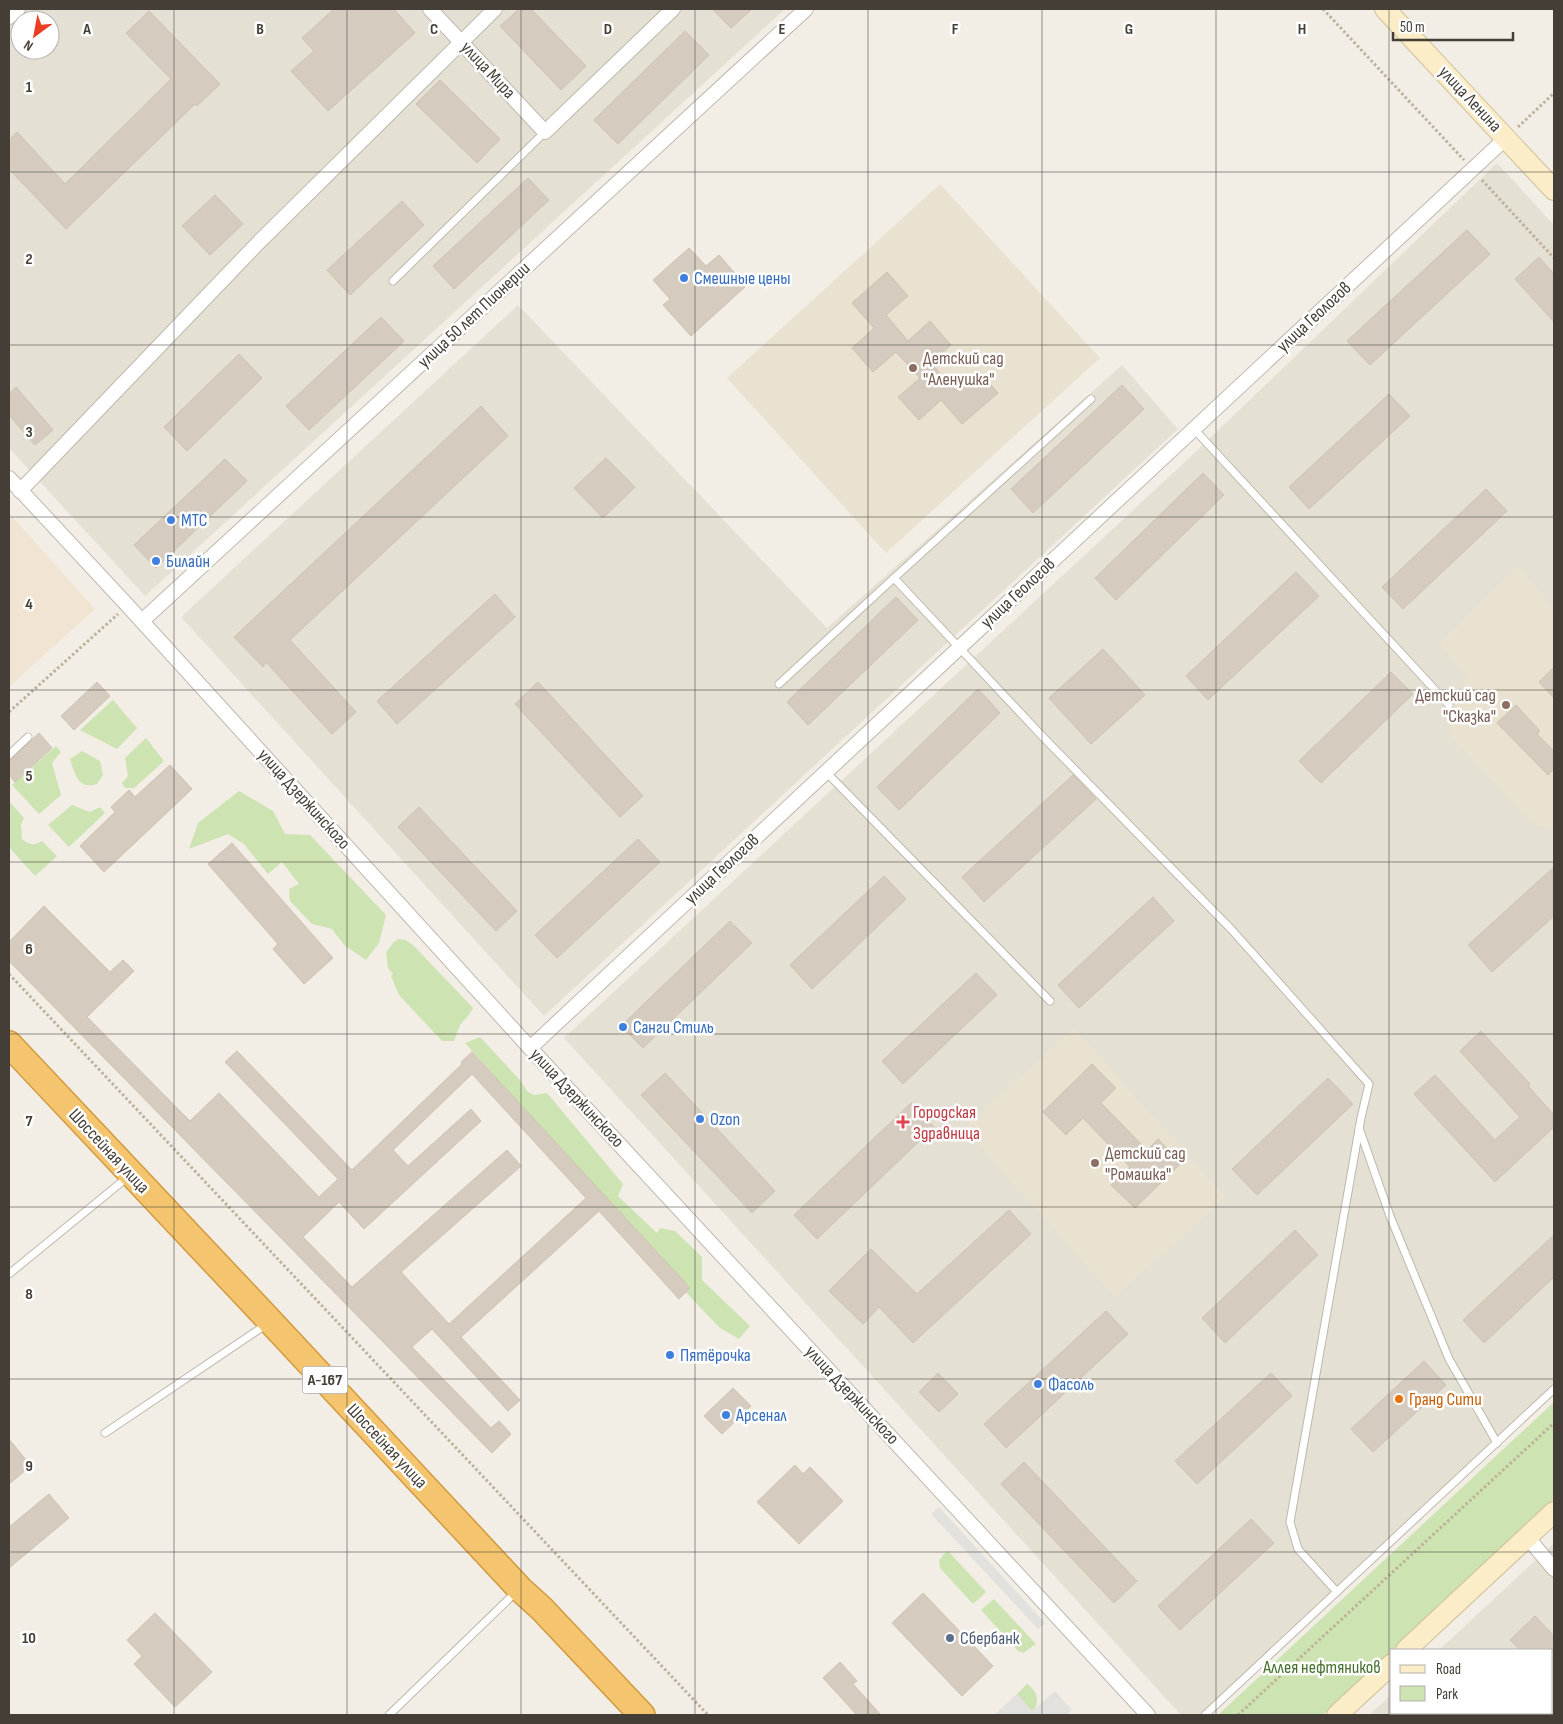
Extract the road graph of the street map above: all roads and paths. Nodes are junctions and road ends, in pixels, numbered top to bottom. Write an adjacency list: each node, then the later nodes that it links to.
1 (18, 9): 8 (street)
2 (430, 9): 9 (street, улица Мира)
3 (495, 9): 9 (street)
4 (673, 9): 11 (street)
5 (806, 9): 23 (street, улица 50 лет Пионерии)
6 (1323, 9): 13 (path)
7 (1385, 9): 12 (street, улица Ленина)
8 (9, 17)
9 (461, 42): 11 (street, улица Мира); 20 (street)
10 (1554, 93): 12 (path)
11 (545, 132): 16 (lane)
12 (1506, 138): 13 (street, улица Геологов); 14 (street, улица Ленина)
13 (1472, 169): 15 (path); 18 (street, улица Геологов)
14 (1554, 190)
15 (1554, 258)
16 (393, 281)
17 (1091, 399): 21 (lane)
18 (1194, 428): 24 (street, улица Геологов); 26 (lane)
19 (9, 478): 20 (street, улица Дзержинского)
20 (20, 491): 22 (street, улица Дзержинского)
21 (894, 578): 24 (lane); 25 (lane)
22 (128, 606): 23 (street, улица Дзержинского); 27 (path)
23 (142, 621): 34 (street, улица Дзержинского)
24 (959, 648): 30 (street, улица Геологов); 35 (lane)
25 (779, 684)
26 (1449, 705)
27 (9, 712)
28 (28, 737): 29 (lane)
29 (9, 755)
30 (826, 772): 32 (lane); 34 (street, улица Геологов)
31 (9, 974): 52 (path)
32 (1050, 1001)
33 (9, 1044): 36 (highway, Шоссейная улица / А-167)
34 (530, 1048): 53 (street, улица Дзержинского)
35 (1359, 1127): 42 (lane); 47 (lane)
36 (132, 1174): 37 (lane); 38 (highway, Шоссейная улица / А-167)
37 (9, 1274)
38 (271, 1322): 41 (lane); 46 (highway, Шоссейная улица / А-167)
39 (1554, 1389): 42 (lane)
40 (1554, 1423): 55 (path)
41 (105, 1433)
42 (1497, 1443): 47 (lane)
43 (1554, 1512): 44 (street)
44 (1527, 1538): 45 (street); 48 (street)
45 (1554, 1570)
46 (520, 1589): 50 (lane); 51 (highway, Шоссейная улица / А-167)
47 (1337, 1592): 54 (lane)
48 (1407, 1649)
49 (1390, 1666): 56 (street)
50 (389, 1715)
51 (642, 1715)
52 (708, 1715)
53 (1148, 1715)
54 (1205, 1715)
55 (1238, 1715)
56 (1337, 1715)

